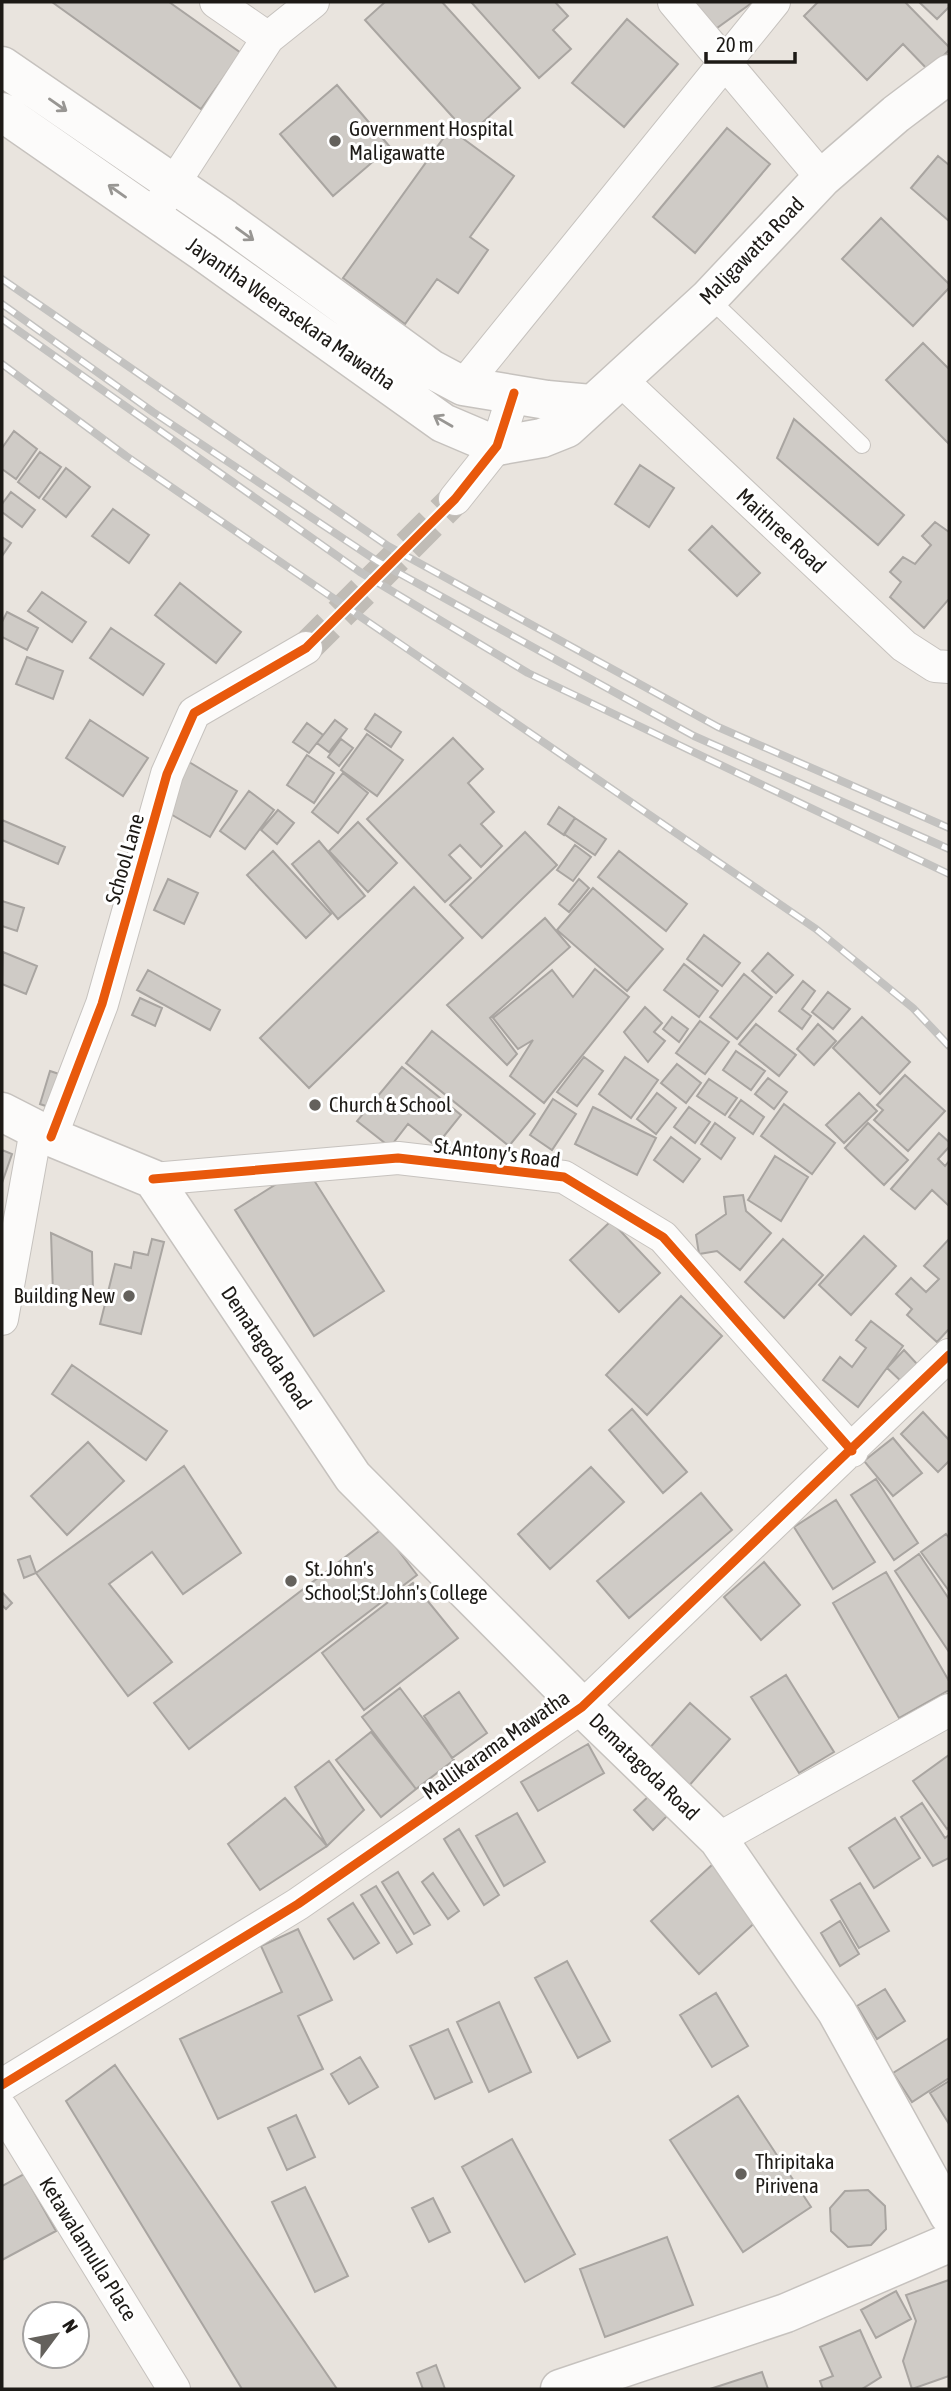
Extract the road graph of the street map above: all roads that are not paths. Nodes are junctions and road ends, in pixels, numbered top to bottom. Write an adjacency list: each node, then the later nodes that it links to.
1 (216, 2): 5 (street)
2 (313, 2): 5 (street)
3 (674, 2): 6 (street)
4 (774, 2): 6 (street)
5 (268, 38): 11 (street)
6 (724, 63): 10 (street); 17 (street)
7 (2, 66): 11 (main road, Jayantha Weerasekara Mawatha, one-way to 11)
8 (948, 76): 10 (main road, Maligawatta Road)
9 (2, 112): 12 (main road, Jayantha Weerasekara Mawatha, one-way to 9)
10 (822, 178): 14 (main road, Maligawatta Road)
11 (173, 185): 12 (street); 13 (main road, Jayantha Weerasekara Mawatha, one-way to 13)
12 (152, 216): 15 (main road, Jayantha Weerasekara Mawatha)
13 (310, 281): 15 (main road); 17 (main road, Jayantha Weerasekara Mawatha)
14 (709, 298): 16 (main road, Maligawatta Road); 20 (lane)
15 (287, 312): 21 (main road, Jayantha Weerasekara Mawatha, one-way to 15)
16 (621, 380): 19 (main road, Maligawatta Road); 24 (street, Maithree Road)
17 (463, 386): 18 (main road, Jayantha Weerasekara Mawatha)
18 (531, 397): 19 (main road); 21 (main road)
19 (591, 404): 21 (main road)
20 (862, 445)
21 (497, 446): 22 (street)
22 (455, 499)
23 (306, 648): 26 (street, School Lane)
24 (949, 667)
25 (2, 1112): 26 (main road)
26 (43, 1133): 27 (main road); 28 (street, School Lane)
27 (152, 1179): 30 (street, St.Antony's Road); 31 (main road, Dematagoda Road)
28 (2, 1319)
29 (949, 1355): 30 (street, Mallikarama Mawatha)
30 (852, 1451): 31 (street, Mallikarama Mawatha)
31 (582, 1707): 33 (main road, Dematagoda Road); 34 (street, Mallikarama Mawatha)
32 (949, 1710): 33 (street)
33 (719, 1839): 36 (main road, Dematagoda Road)
34 (2, 2085)
35 (2, 2109): 38 (street, Ketawalamulla Place)
36 (949, 2215)
37 (949, 2243): 39 (main road)
38 (174, 2389)
39 (560, 2389)

